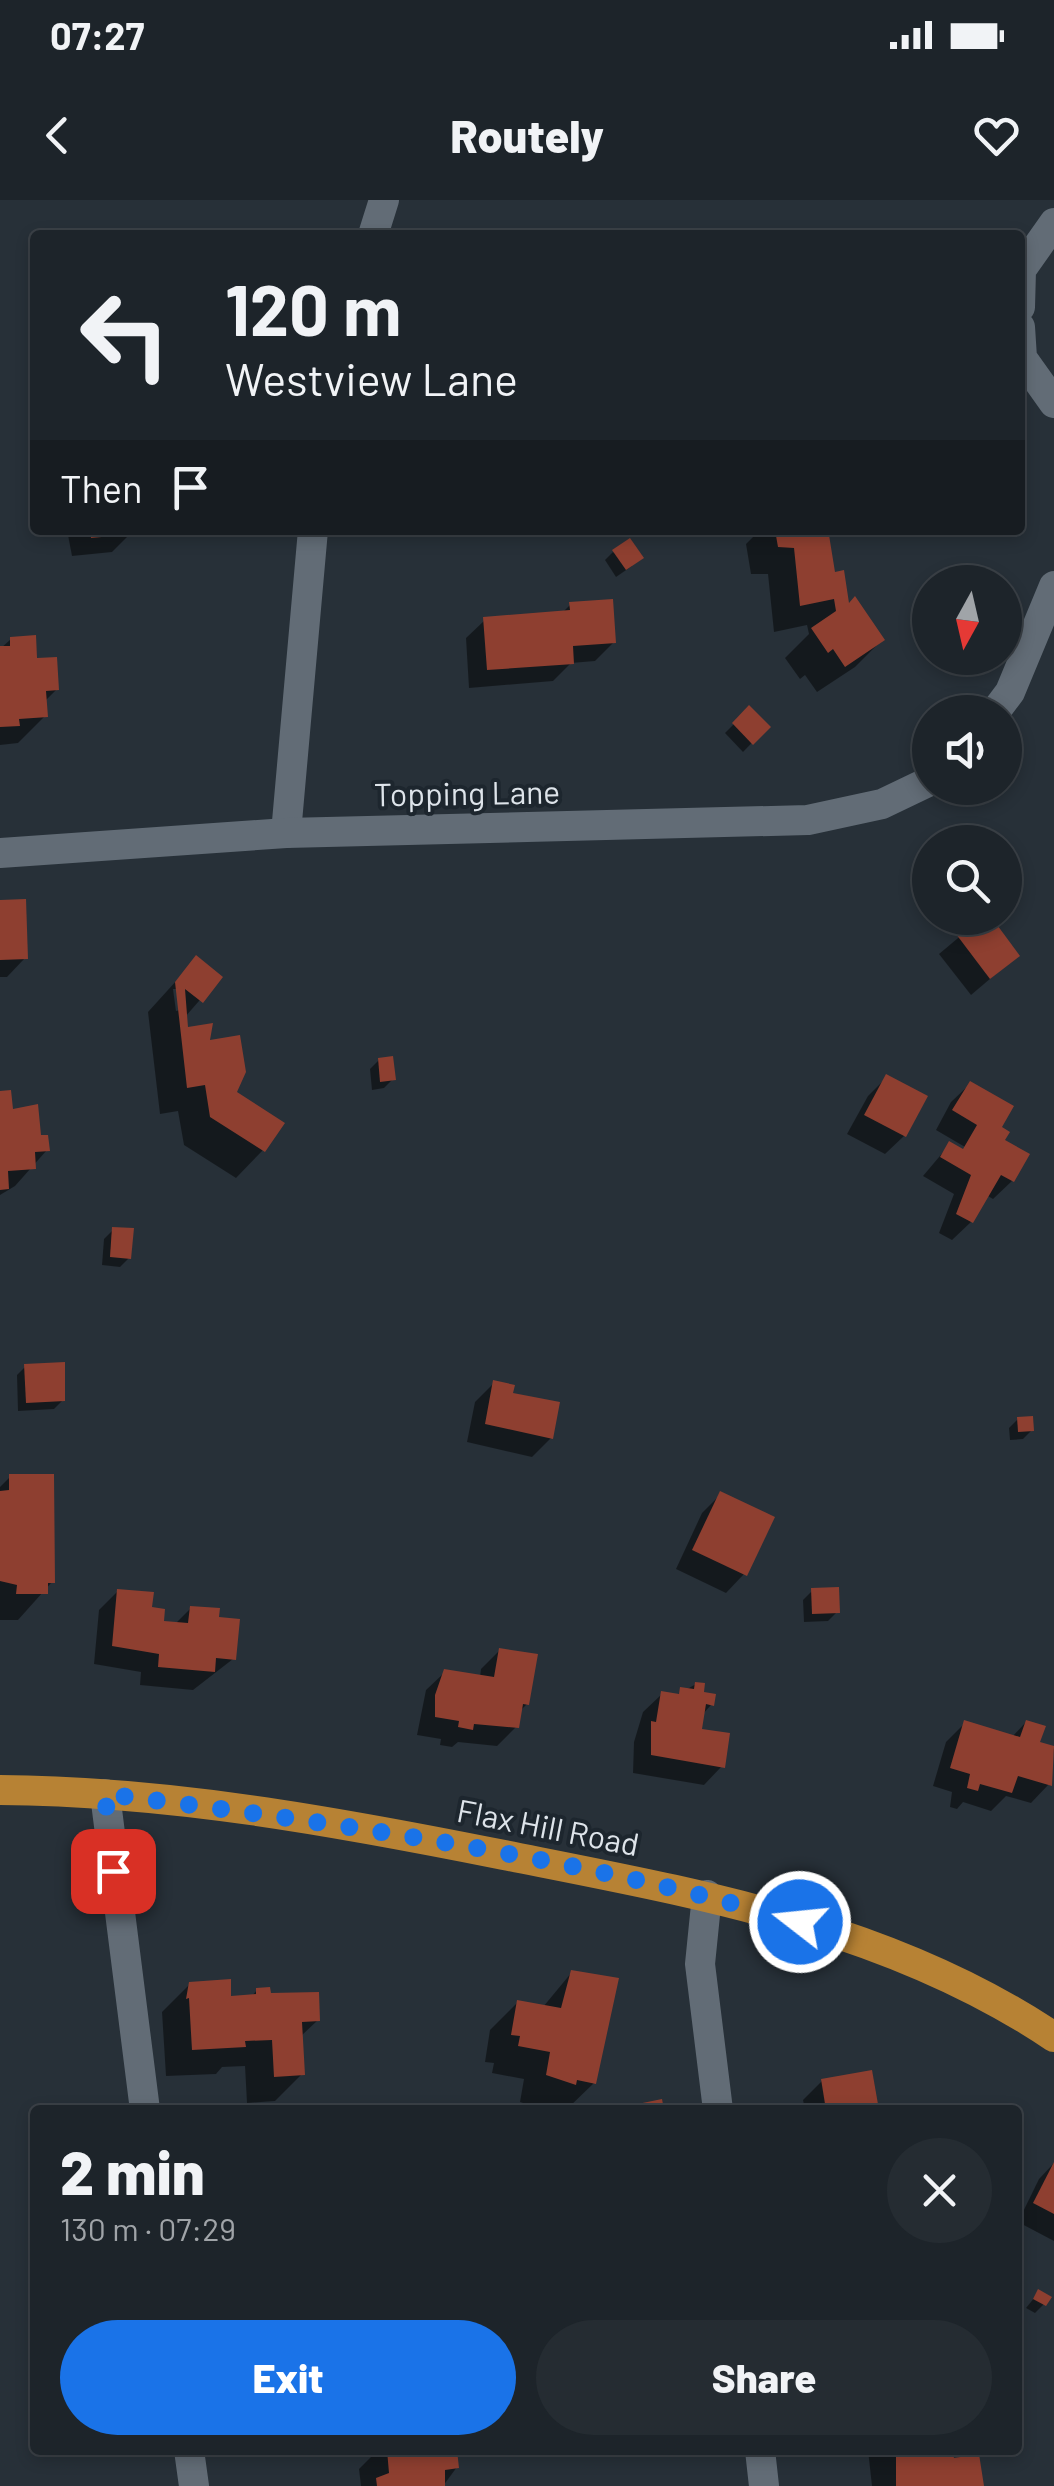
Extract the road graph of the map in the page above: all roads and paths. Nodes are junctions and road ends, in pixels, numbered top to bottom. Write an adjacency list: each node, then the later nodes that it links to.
1 (384, 200): 3 (street)
2 (1054, 223): 4 (street)
3 (375, 230)
4 (1025, 264)
5 (1025, 362): 6 (street)
6 (1054, 403)
7 (314, 535): 11 (street)
8 (1054, 586): 9 (street)
9 (1008, 695)
10 (912, 790): 11 (street, Topping Lane)
11 (286, 833): 12 (street, Topping Lane)
12 (0, 853)
13 (0, 1790): 14 (main road, Flax Hill Road)
14 (105, 1794): 15 (main road, Flax Hill Road); 17 (street)
15 (707, 1895): 16 (main road, Flax Hill Road); 18 (street)
16 (1054, 2037)
17 (143, 2105)
18 (717, 2105)
19 (190, 2455): 21 (street)
20 (761, 2455): 22 (street)
21 (194, 2486)
22 (764, 2486)

